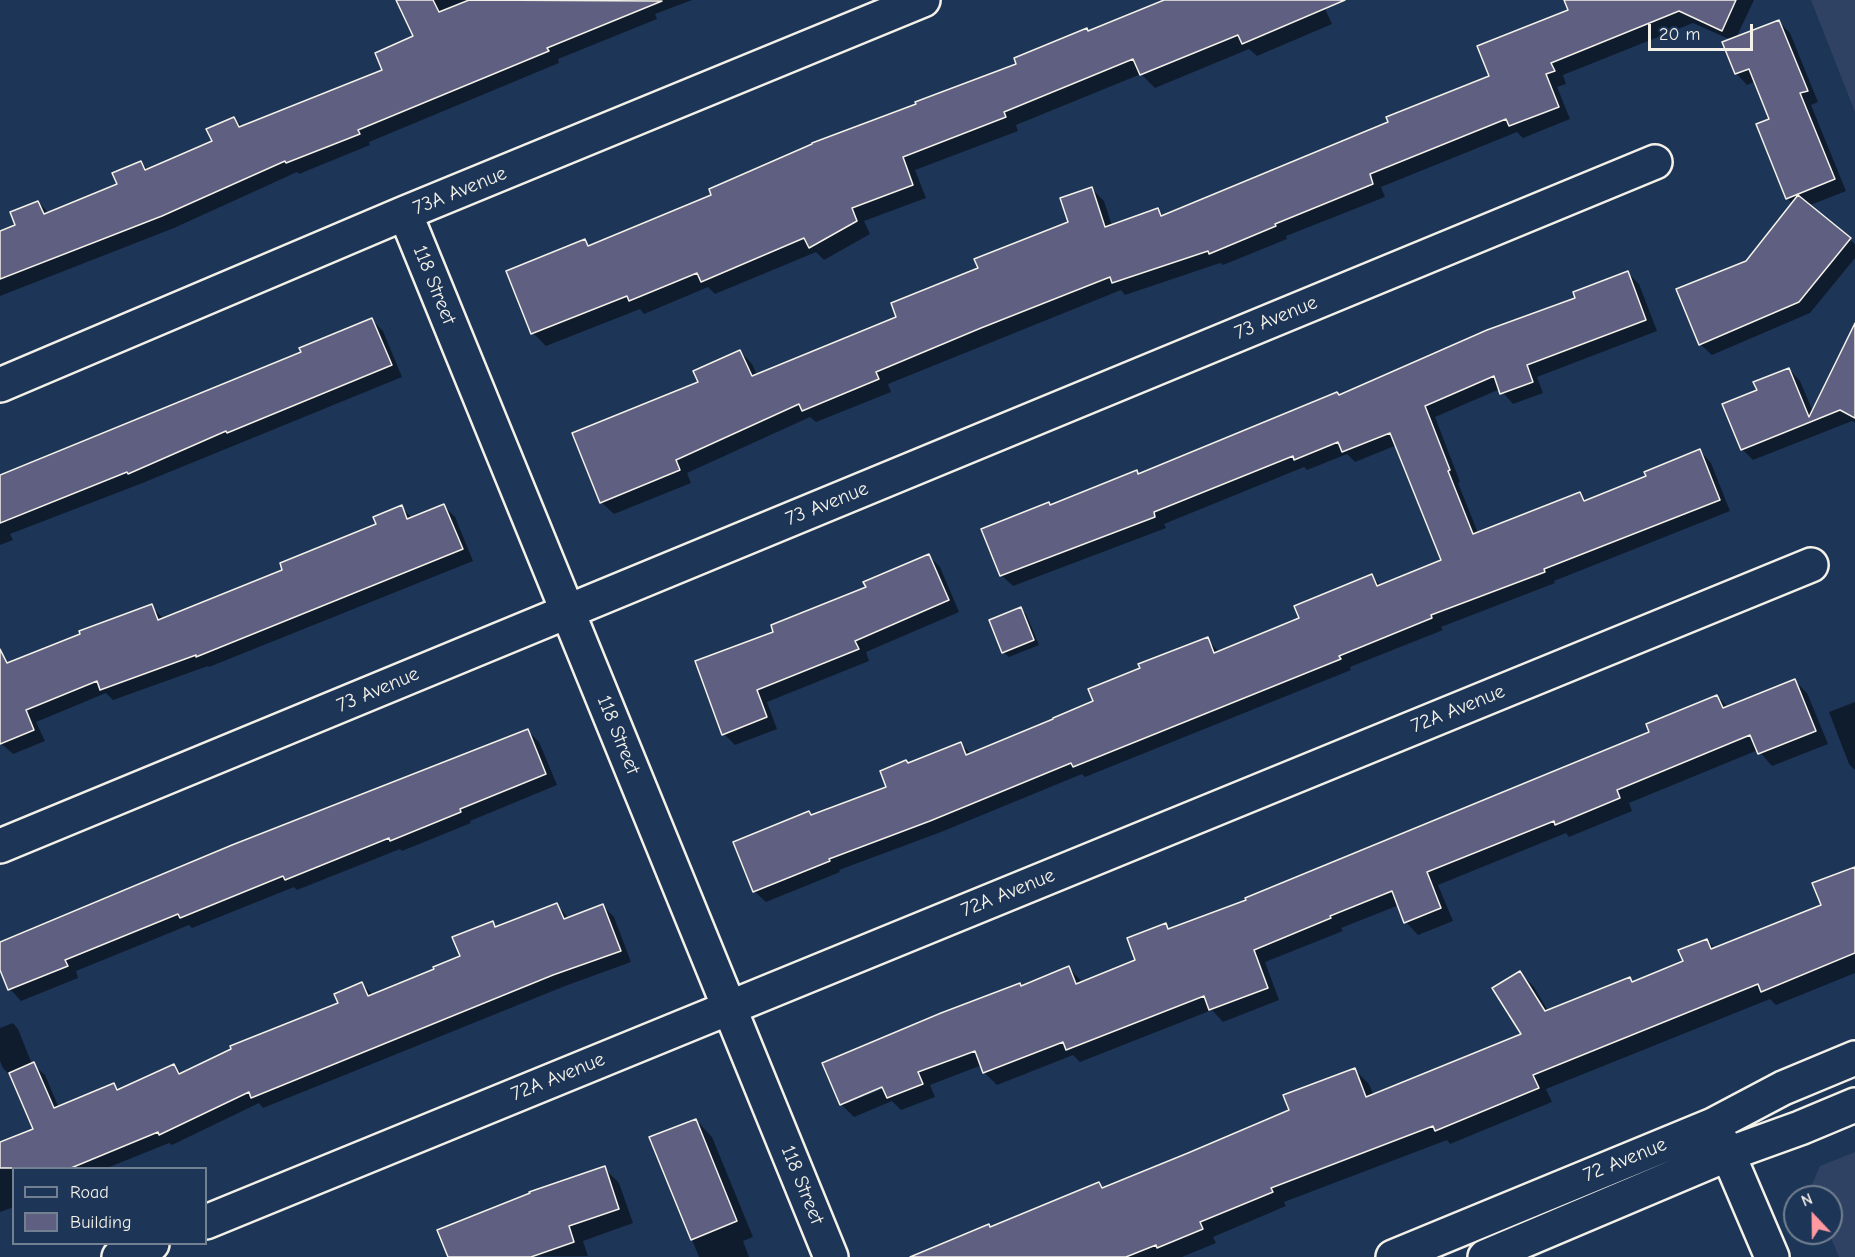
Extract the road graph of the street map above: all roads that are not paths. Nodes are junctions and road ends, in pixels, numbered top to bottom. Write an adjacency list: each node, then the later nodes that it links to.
1 (922, 0): 3 (street, 73A Avenue)
2 (1655, 162): 6 (street, 73 Avenue)
3 (405, 213): 4 (street, 73A Avenue); 6 (street, 118 Street)
4 (0, 386)
5 (1811, 565): 8 (street, 72A Avenue)
6 (567, 611): 7 (street, 73 Avenue); 8 (street, 118 Street)
7 (0, 846)
8 (729, 1007): 13 (street, 72A Avenue); 16 (street, 118 Street)
9 (1855, 1058): 11 (street, 72 Avenue)
10 (1855, 1105): 12 (street, 72 Avenue)
11 (1713, 1125): 12 (street); 17 (street, 72 Avenue)
12 (1728, 1154): 18 (street, 72 Avenue); 19 (street)
13 (207, 1222)
14 (149, 1245): 15 (street)
15 (119, 1257)
16 (831, 1257)
17 (1393, 1257)
18 (1485, 1257)
19 (1772, 1257)

